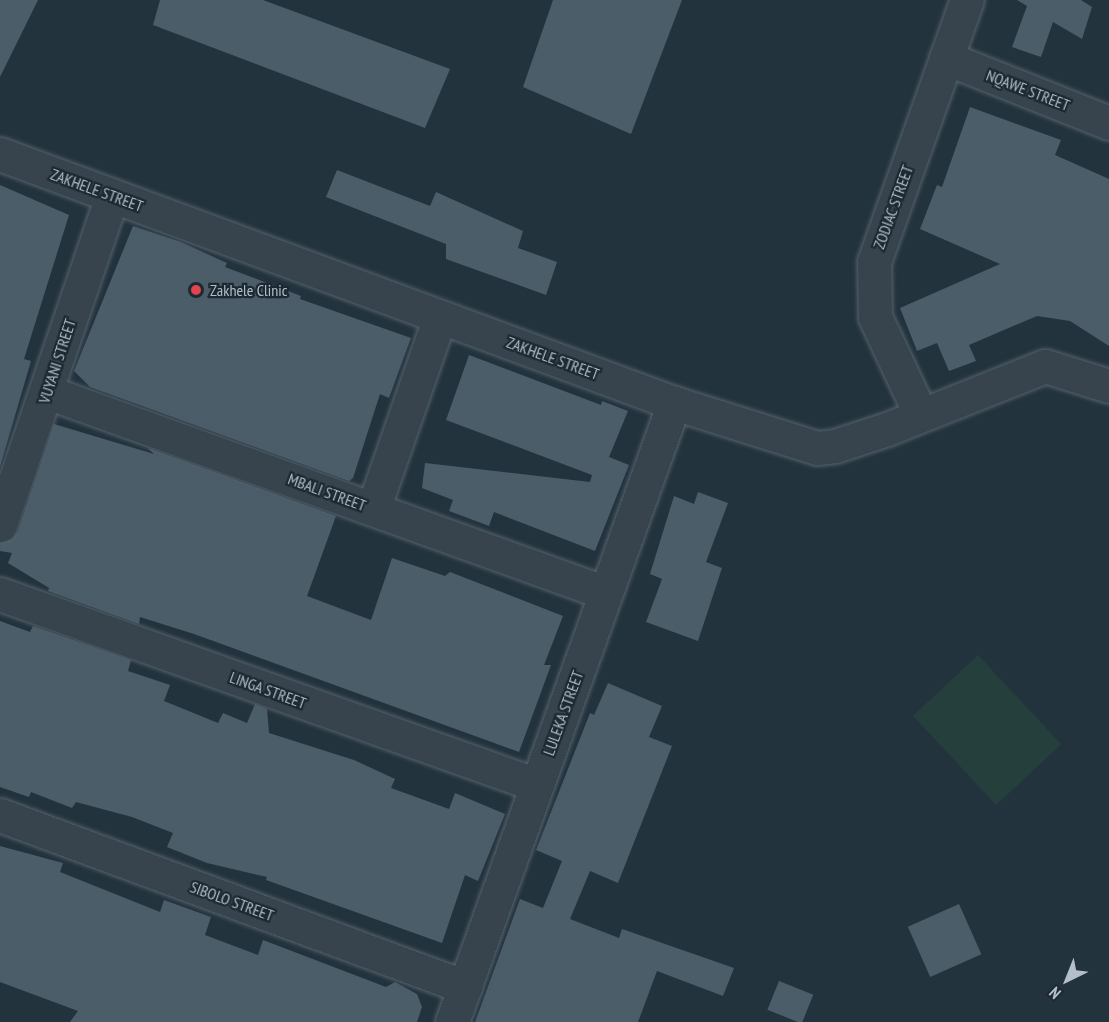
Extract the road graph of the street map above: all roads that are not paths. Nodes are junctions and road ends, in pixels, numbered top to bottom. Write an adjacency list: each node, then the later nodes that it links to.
1 (968, 0): 2 (street, ZODIAC STREET)
2 (946, 58): 3 (street, NQAWE STREET); 10 (street, ZODIAC STREET)
3 (1109, 123)
4 (0, 154): 5 (street, ZAKHELE STREET)
5 (112, 196): 6 (street, ZAKHELE STREET); 8 (street, VUYANI STREET)
6 (440, 317): 9 (street, ZAKHELE STREET); 11 (street)
7 (1109, 386): 10 (street, ZAKHELE STREET)
8 (48, 392): 11 (street, MBALI STREET); 12 (street, VUYANI STREET)
9 (674, 403): 10 (street, ZAKHELE STREET); 13 (street, LULEKA STREET)
10 (920, 413)
11 (373, 509): 13 (street, MBALI STREET)
12 (0, 525)
13 (606, 593): 15 (street, LULEKA STREET)
14 (0, 594): 15 (street, LINGA STREET)
15 (537, 785): 17 (street, LULEKA STREET)
16 (0, 814): 17 (street, SIBOLO STREET)
17 (465, 987): 18 (street, LULEKA STREET)
18 (452, 1022)

